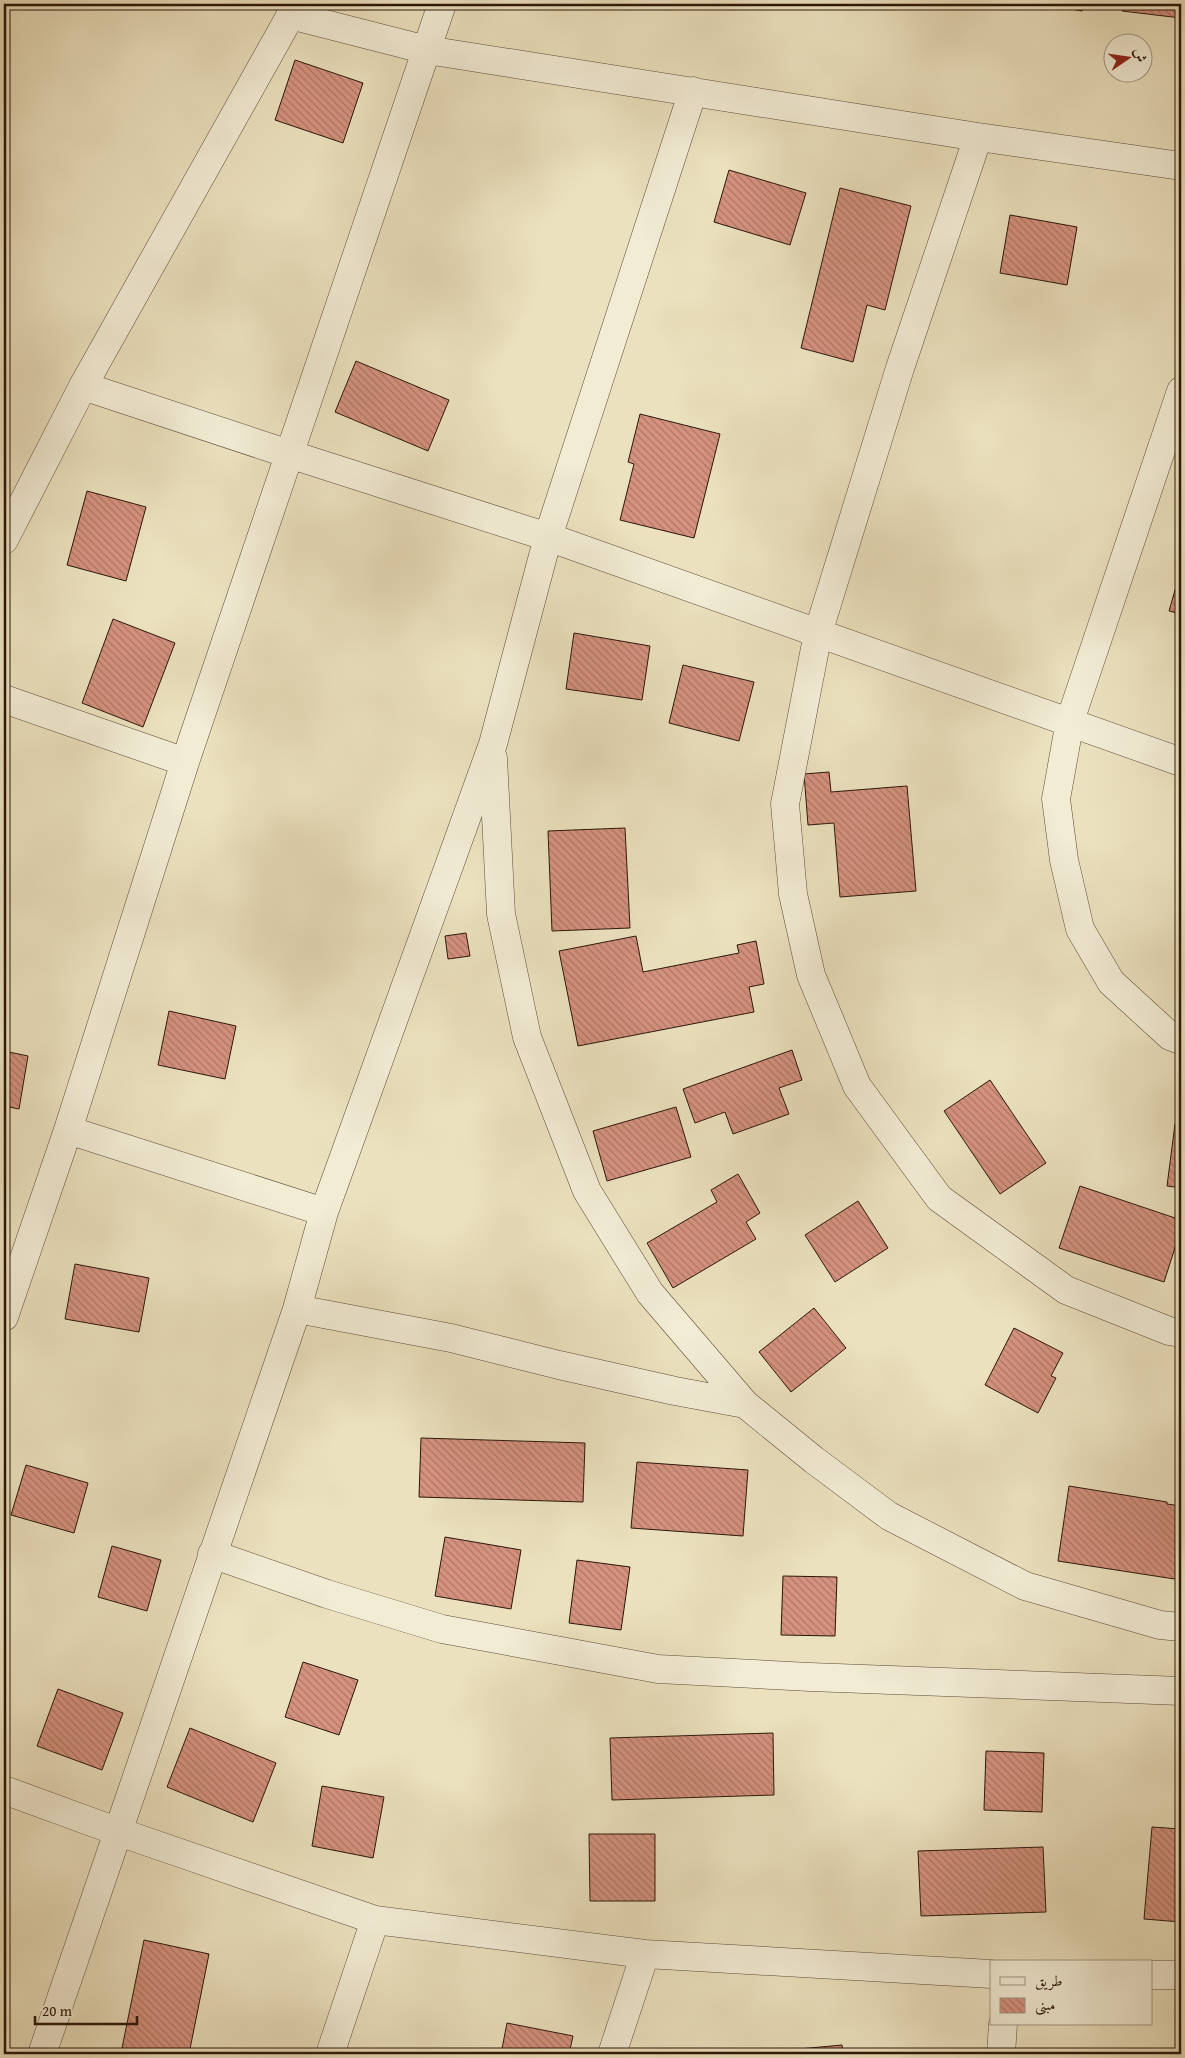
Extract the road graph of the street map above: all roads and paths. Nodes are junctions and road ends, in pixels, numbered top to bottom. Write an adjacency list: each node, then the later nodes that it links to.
1 (442, 4): 3 (street)
2 (294, 10): 3 (street); 7 (street)
3 (427, 50): 4 (street); 9 (street)
4 (693, 91): 5 (street); 10 (street)
5 (978, 138): 6 (street); 12 (street)
6 (1181, 166)
7 (83, 386): 9 (street); 11 (street)
8 (1181, 391): 14 (street)
9 (289, 454): 10 (street); 16 (street)
10 (548, 537): 12 (street); 15 (street)
11 (4, 540)
12 (818, 633): 14 (street); 23 (street)
13 (4, 699): 16 (street)
14 (1070, 721): 17 (street); 18 (street)
15 (492, 744): 20 (street); 24 (street)
16 (185, 762): 19 (street)
17 (1181, 762)
18 (1181, 1040)
19 (68, 1130): 20 (street); 22 (street)
20 (324, 1212): 21 (street)
21 (297, 1308): 24 (street); 25 (street)
22 (4, 1317)
23 (1181, 1333)
24 (745, 1404): 26 (street)
25 (212, 1554): 27 (street); 29 (street)
26 (1181, 1627)
27 (1181, 1691)
28 (4, 1790): 29 (street)
29 (119, 1832): 30 (street); 36 (street)
30 (375, 1920): 31 (street); 37 (street)
31 (645, 1954): 32 (street); 38 (street)
32 (990, 1974)
33 (1152, 1975): 34 (street)
34 (1181, 1975)
35 (1003, 2026): 39 (street)
36 (42, 2054)
37 (330, 2054)
38 (612, 2054)
39 (1001, 2054)

